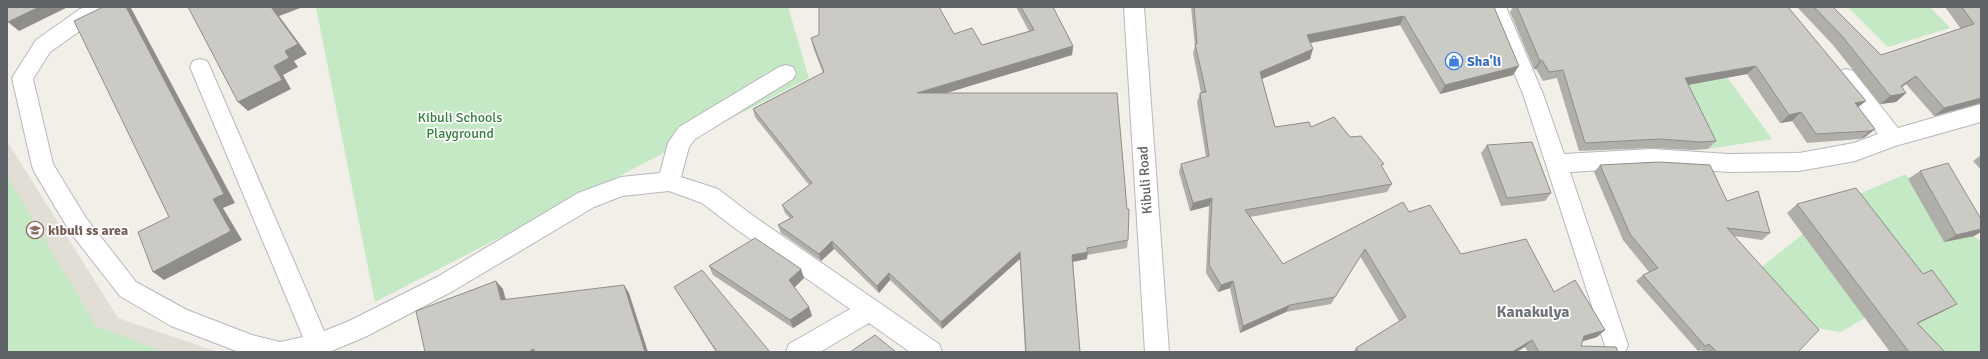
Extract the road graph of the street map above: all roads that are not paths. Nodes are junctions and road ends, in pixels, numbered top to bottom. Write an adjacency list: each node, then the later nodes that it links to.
1 (108, 7): 14 (street)
2 (1134, 7): 18 (street, Kibuli Road)
3 (1496, 7): 9 (street)
4 (1835, 64): 8 (street)
5 (200, 68): 12 (street)
6 (786, 73): 10 (street)
7 (1981, 114): 8 (street)
8 (1893, 138): 9 (street)
9 (1557, 164): 13 (street)
10 (669, 182): 11 (street); 12 (street)
11 (870, 310): 16 (street); 17 (street)
12 (318, 345): 15 (street)
13 (1613, 349)
14 (276, 352)
15 (285, 352)
16 (798, 352)
17 (930, 352)
18 (1157, 352)

